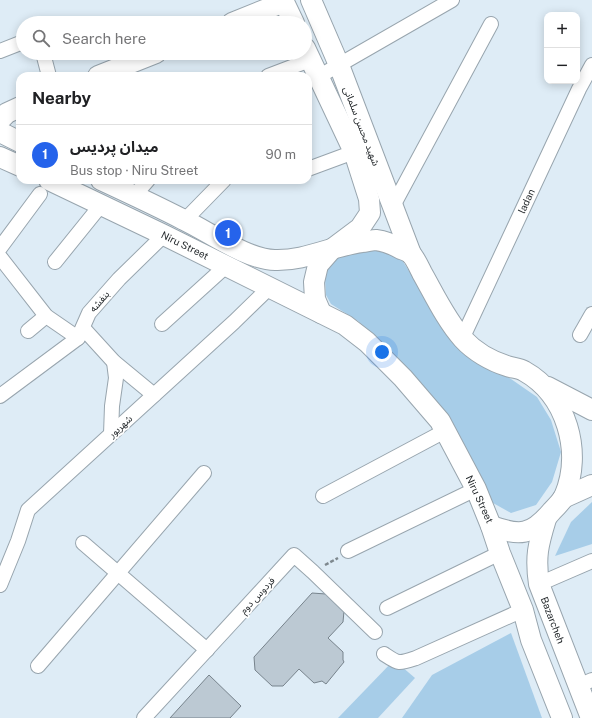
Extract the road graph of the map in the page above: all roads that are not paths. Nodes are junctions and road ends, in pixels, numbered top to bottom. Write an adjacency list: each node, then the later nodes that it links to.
1 (311, 0): 12 (main road, شهید محسن سلمانی)
2 (284, 1): 4 (main road); 5 (main road)
3 (443, 2): 12 (street)
4 (249, 16)
5 (291, 16)
6 (491, 24): 32 (street)
7 (16, 44): 8 (street)
8 (1, 49)
9 (45, 60): 14 (street)
10 (138, 60): 15 (main road)
11 (311, 62): 12 (street); 16 (street); 21 (main road, شهید محسن سلمانی)
12 (339, 65): 32 (main road, شهید محسن سلمانی)
13 (592, 65): 49 (street, ladan)
14 (48, 72)
15 (108, 72)
16 (280, 72)
17 (16, 109): 18 (main road)
18 (0, 120)
19 (0, 132): 20 (main road)
20 (16, 140)
21 (354, 152): 24 (street); 36 (main road, شهید محسن سلمانی)
22 (0, 156): 23 (main road)
23 (16, 164)
24 (312, 168)
25 (109, 184): 30 (main road, Niru Street)
26 (144, 184): 30 (street)
27 (220, 184): 33 (street)
28 (76, 186): 29 (main road, Niru Street); 31 (main road, Niru Street)
29 (45, 187): 35 (street)
30 (134, 196): 33 (main road, Niru Street)
31 (101, 205): 34 (main road, Niru Street); 39 (street)
32 (393, 206): 37 (main road, شهید محسن سلمانی)
33 (185, 220): 36 (main road, Niru Street)
34 (164, 235): 40 (main road, Niru Street); 47 (street, بنفشه)
35 (0, 248)
36 (332, 249): 37 (main road, Niru Street); 42 (main road)
37 (411, 254): 49 (main road, Niru Street)
38 (0, 257): 44 (street)
39 (55, 262)
40 (226, 266): 41 (main road, Niru Street); 45 (street)
41 (270, 287): 42 (main road, Niru Street); 52 (street, شهریور)
42 (321, 312): 55 (main road, Niru Street)
43 (592, 314): 48 (street)
44 (46, 316): 46 (street); 47 (street)
45 (162, 324)
46 (28, 331)
47 (81, 333): 50 (street); 53 (street, بنفشه)
48 (580, 335)
49 (462, 339): 51 (main road, Niru Street)
50 (114, 362): 52 (street); 56 (street)
51 (543, 384): 54 (main road); 61 (main road, Niru Street)
52 (154, 395): 56 (street, شهریور)
53 (0, 396)
54 (592, 410)
55 (445, 431): 59 (main road, Niru Street); 60 (street)
56 (112, 434): 70 (street, شهریور)
57 (204, 473): 68 (street)
58 (592, 485): 61 (main road)
59 (476, 489): 63 (main road, Niru Street); 65 (street)
60 (323, 496)
61 (563, 498): 62 (main road, Niru Street)
62 (546, 519): 63 (main road, Niru Street); 69 (main road, Bazarcheh)
63 (491, 526): 66 (main road)
64 (83, 543): 68 (street)
65 (348, 551)
66 (500, 553): 71 (street); 72 (main road)
67 (592, 561): 69 (street)
68 (118, 572): 74 (street); 76 (street)
69 (539, 584): 77 (main road, Bazarcheh)
70 (0, 585)
71 (387, 608)
72 (523, 610): 75 (street); 79 (main road)
73 (375, 632): 74 (street, فردوس دوم)
74 (207, 650): 78 (street, فردوس دوم)
75 (384, 654)
76 (38, 666)
77 (585, 683): 80 (main road, Bazarcheh)
78 (144, 718)
79 (562, 718)
80 (590, 718)

